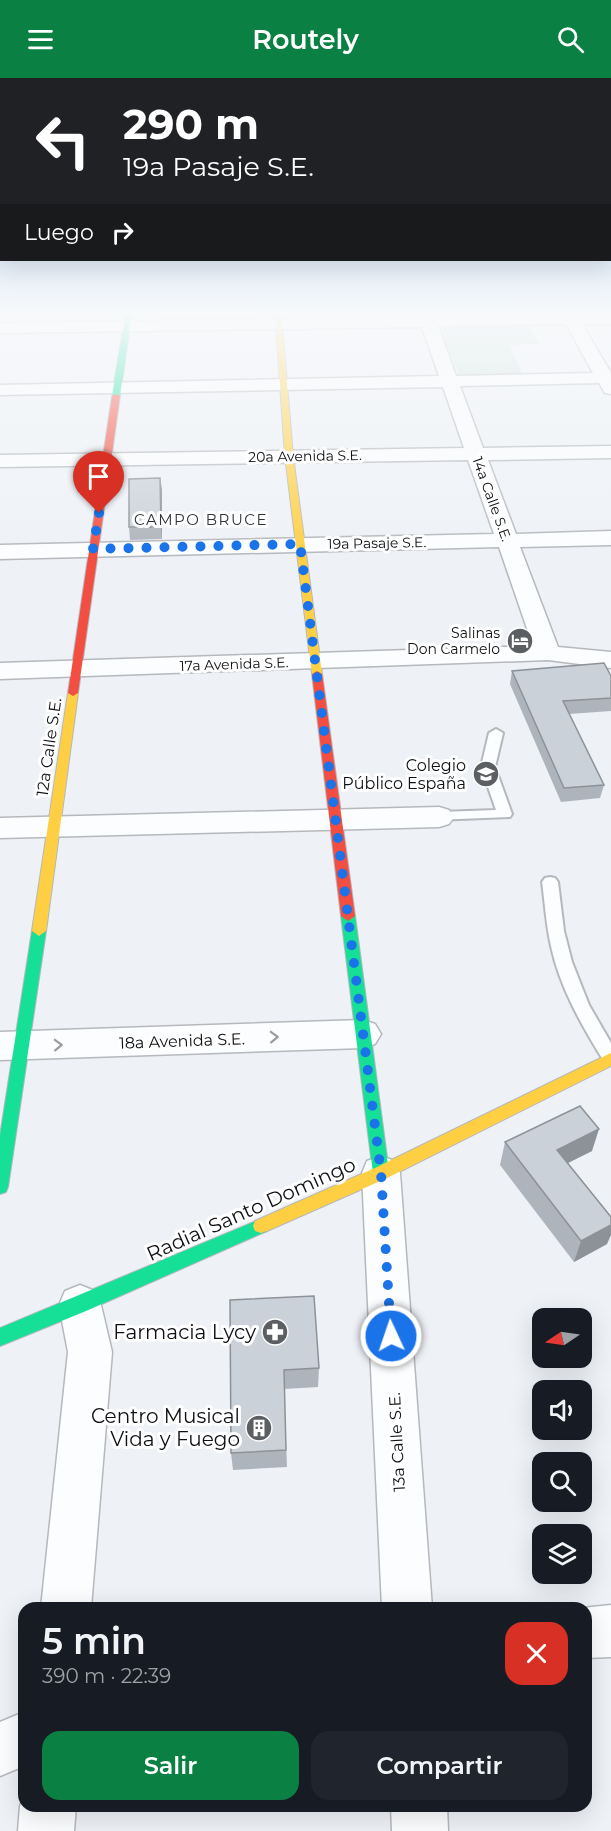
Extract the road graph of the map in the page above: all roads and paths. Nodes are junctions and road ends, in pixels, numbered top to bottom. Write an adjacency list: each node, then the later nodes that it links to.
1 (117, 393): 7 (street, 12a Calle S.E.)
2 (285, 393): 6 (street, 13a Calle S.E.)
3 (454, 393): 4 (street, 14a Calle S.E.)
4 (475, 452): 5 (street, 20a Avenida S.E.); 6 (street, 20a Avenida S.E.); 10 (street, 14a Calle S.E.)
5 (611, 452)
6 (289, 456): 7 (street, 20a Avenida S.E.); 11 (street, 13a Calle S.E.)
7 (107, 459): 8 (street, 20a Avenida S.E.); 12 (street, 12a Calle S.E.)
8 (0, 461)
9 (611, 538): 10 (street, 19a Pasaje S.E.)
10 (507, 540): 11 (street, 19a Pasaje S.E.); 14 (street, 14a Calle S.E.)
11 (300, 544): 12 (street, 19a Pasaje S.E.); 16 (street, 13a Calle S.E.)
12 (93, 549): 13 (street, 19a Pasaje S.E.); 17 (street, 12a Calle S.E.)
13 (0, 552)
14 (548, 654): 15 (street, 17a Avenida S.E.); 16 (street, 17a Avenida S.E.)
15 (611, 660)
16 (315, 662): 17 (street, 17a Avenida S.E.); 21 (street, 13a Calle S.E.)
17 (77, 669): 18 (street, 17a Avenida S.E.); 22 (street, 12a Calle S.E.)
18 (0, 670)
19 (496, 733): 20 (lane)
20 (439, 817): 21 (street)
21 (336, 821): 22 (street); 25 (street, 13a Calle S.E.)
22 (54, 827): 23 (street); 26 (street, 12a Calle S.E.)
23 (0, 828)
24 (550, 882): 27 (lane)
25 (363, 1034): 26 (street, 18a Avenida S.E., one-way to 25); 28 (street, 13a Calle S.E.)
26 (11, 1046): 29 (street, 12a Calle S.E.)
27 (611, 1058): 28 (street, Radial Santo Domingo)
28 (381, 1173): 30 (street, Radial Santo Domingo); 33 (street, 13a Calle S.E.)
29 (0, 1187)
30 (80, 1305): 31 (street, Radial Santo Domingo); 32 (street)
31 (0, 1337)
32 (67, 1602)
33 (407, 1602)
34 (611, 1631): 35 (street)
35 (592, 1632)
36 (18, 1742): 37 (street)
37 (0, 1749)
38 (48, 1812): 40 (street)
39 (419, 1812): 41 (street)
40 (46, 1831)
41 (420, 1831)

